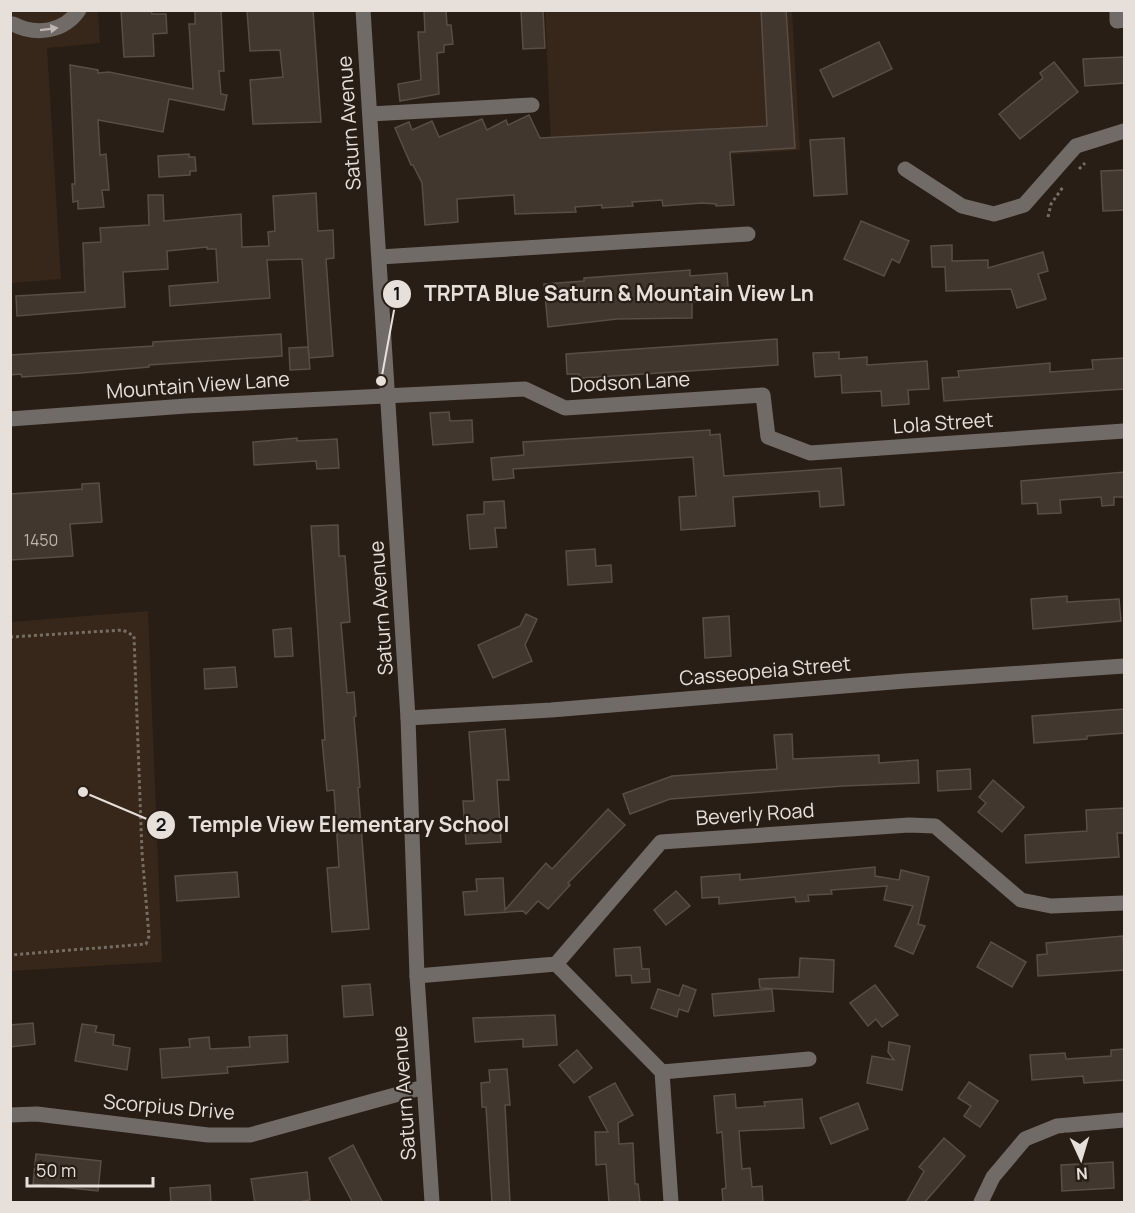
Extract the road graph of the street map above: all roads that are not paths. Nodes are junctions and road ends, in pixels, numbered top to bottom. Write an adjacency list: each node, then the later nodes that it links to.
1 (79, 10): 5 (street, one-way to 1)
2 (363, 10): 7 (street, Saturn Avenue)
3 (1117, 10): 4 (street)
4 (1125, 20)
5 (13, 24)
6 (532, 105): 7 (street)
7 (370, 114): 11 (street, Saturn Avenue)
8 (1125, 131): 9 (street)
9 (905, 169)
10 (748, 234): 11 (street)
11 (380, 257): 12 (street, Saturn Avenue)
12 (389, 395): 13 (street, Mountain View Lane); 15 (street, Dodson Lane); 17 (street, Saturn Avenue)
13 (10, 419)
14 (1125, 431): 15 (street, Lola Street)
15 (768, 437)
16 (1125, 666): 17 (street, Casseopeia Street)
17 (408, 718): 20 (street, Saturn Avenue)
18 (1125, 903): 19 (street, Beverly Road)
19 (556, 964): 20 (street); 22 (street)
20 (417, 976): 23 (street, Saturn Avenue)
21 (809, 1059): 22 (street)
22 (662, 1071): 27 (street)
23 (424, 1087): 24 (street, Scorpius Drive); 26 (street, Saturn Avenue)
24 (10, 1115)
25 (1125, 1120): 28 (street)
26 (432, 1203)
27 (671, 1203)
28 (981, 1203)

